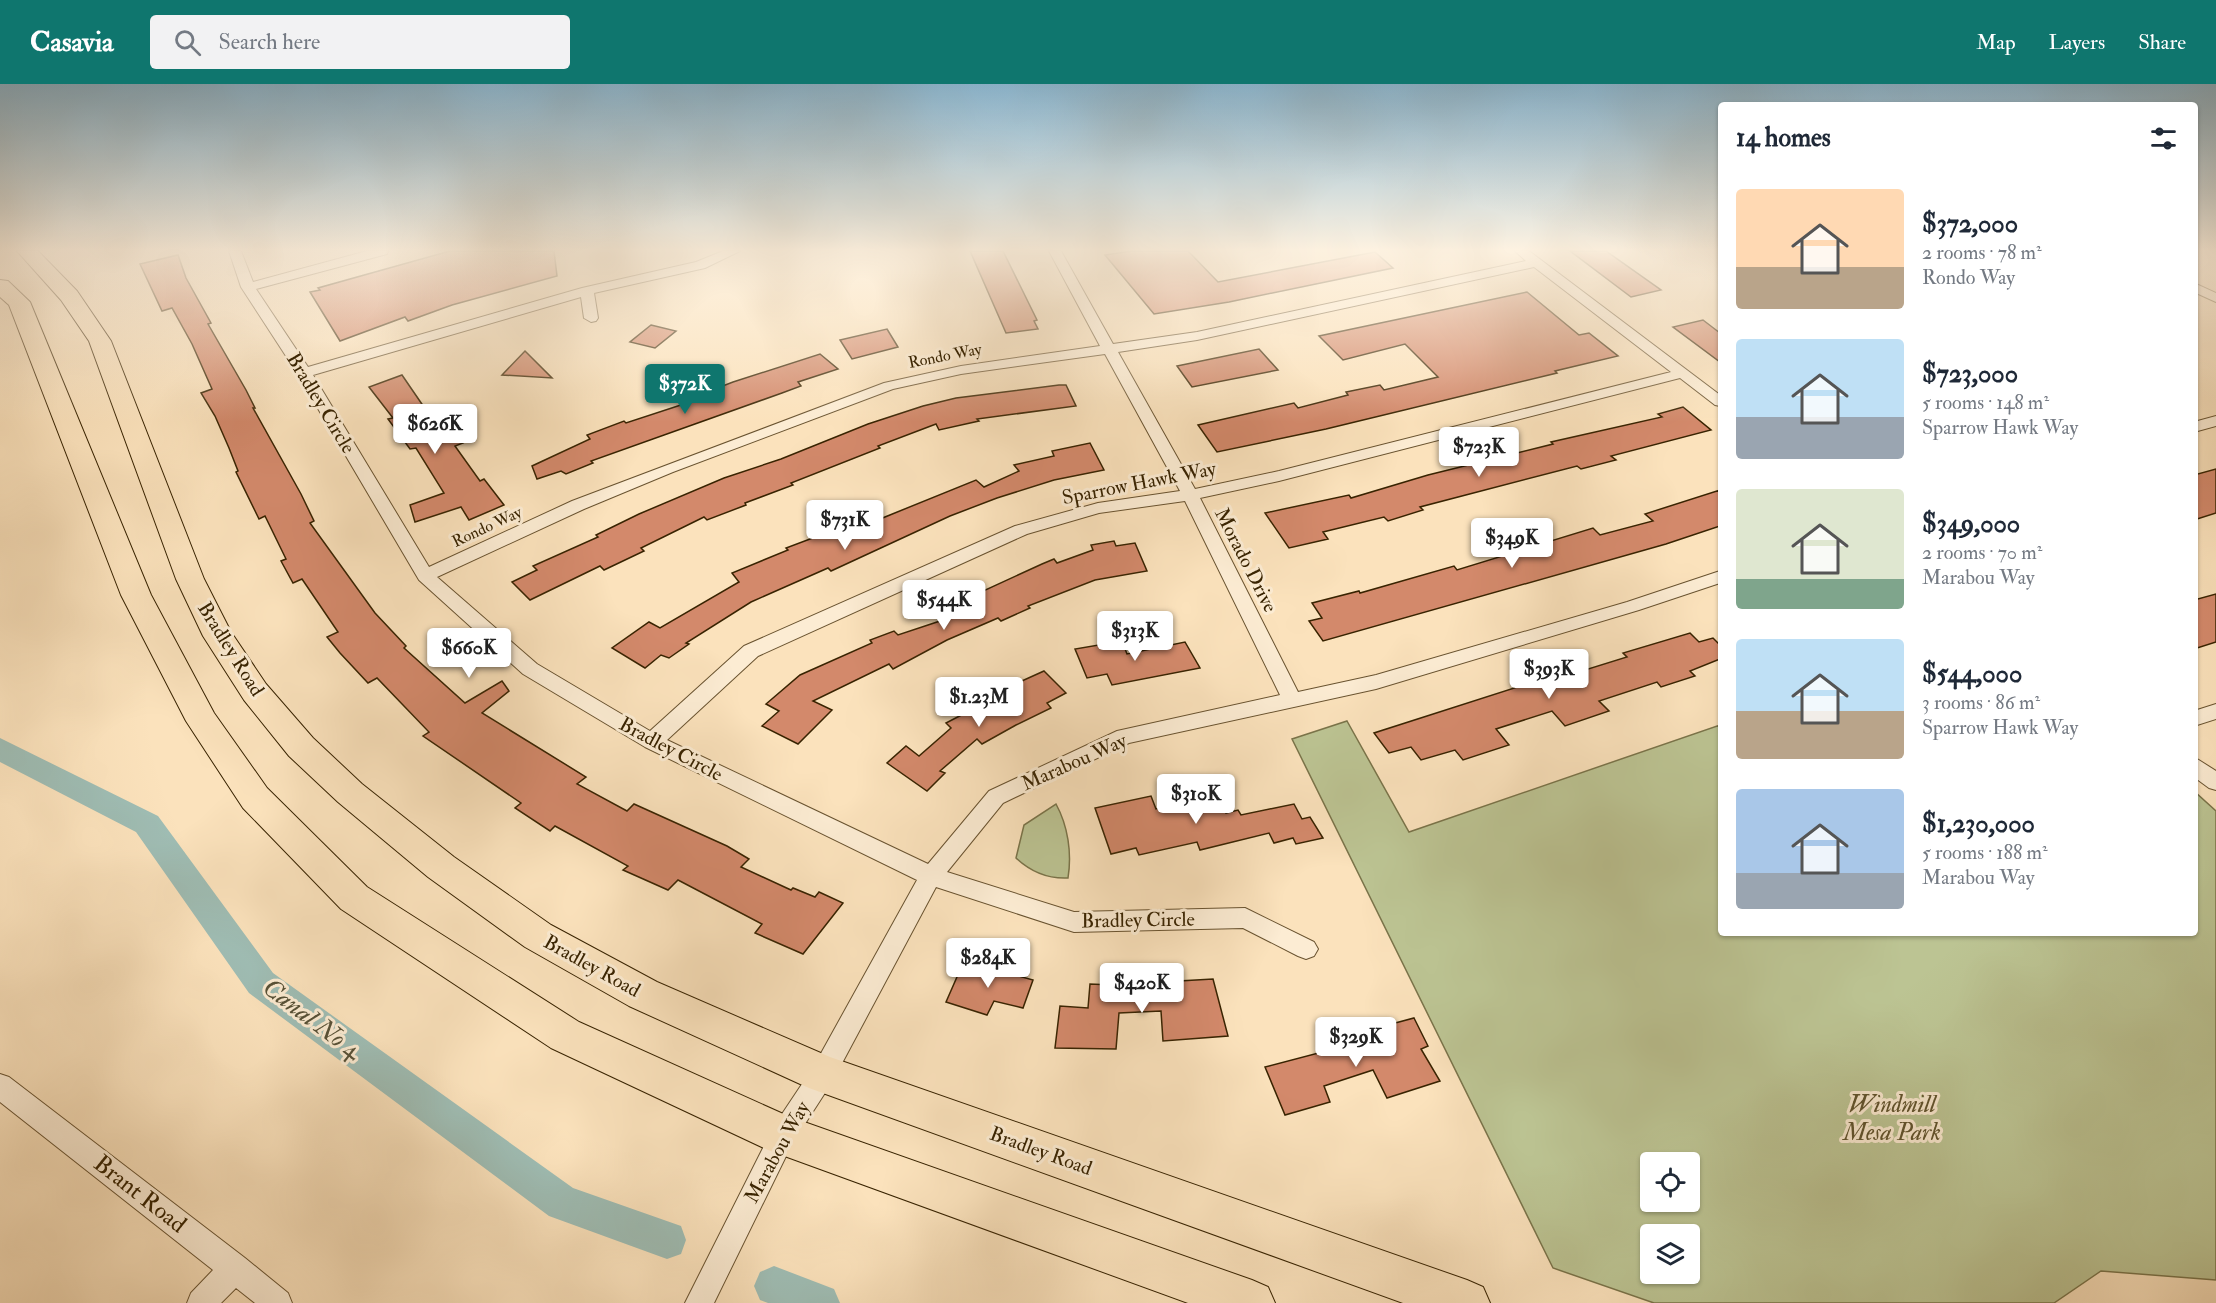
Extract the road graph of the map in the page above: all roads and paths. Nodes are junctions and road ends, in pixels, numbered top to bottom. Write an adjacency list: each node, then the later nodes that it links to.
1 (21, 308): 29 (main road)
2 (77, 308): 27 (main road, Bradley Road)
3 (262, 308): 11 (street, Bradley Circle)
4 (529, 308): 11 (street)
5 (590, 308): 9 (street)
6 (1087, 308): 10 (street, Morado Drive)
7 (1328, 308): 10 (street, Rondo Way)
8 (1597, 308): 12 (street)
9 (591, 318)
10 (1109, 347): 16 (street, Morado Drive); 17 (street, Rondo Way)
11 (304, 373): 17 (street, Bradley Circle)
12 (1683, 373): 13 (street); 16 (street, Sparrow Hawk Way)
13 (1718, 400)
14 (2216, 421): 15 (street)
15 (2198, 426)
16 (1190, 495): 19 (street, Morado Drive); 22 (street, Sparrow Hawk Way)
17 (425, 576): 22 (street, Bradley Circle)
18 (1718, 578): 19 (street, Marabou Way)
19 (1292, 700): 25 (street, Marabou Way)
20 (2216, 711): 21 (street)
21 (2198, 718)
22 (652, 742): 25 (street, Bradley Circle)
23 (2198, 768): 24 (street)
24 (2216, 782)
25 (931, 876): 26 (street, Bradley Circle); 27 (street, Marabou Way)
26 (1306, 949)
27 (823, 1074): 29 (street, Marabou Way); 35 (main road, Bradley Road)
28 (0, 1086): 30 (street, Brant Road)
29 (783, 1135): 33 (street, Marabou Way); 34 (main road)
30 (235, 1268): 31 (street); 32 (street, Brant Road)
31 (201, 1303)
32 (278, 1303)
33 (699, 1303)
34 (1252, 1303)
35 (1467, 1303)

